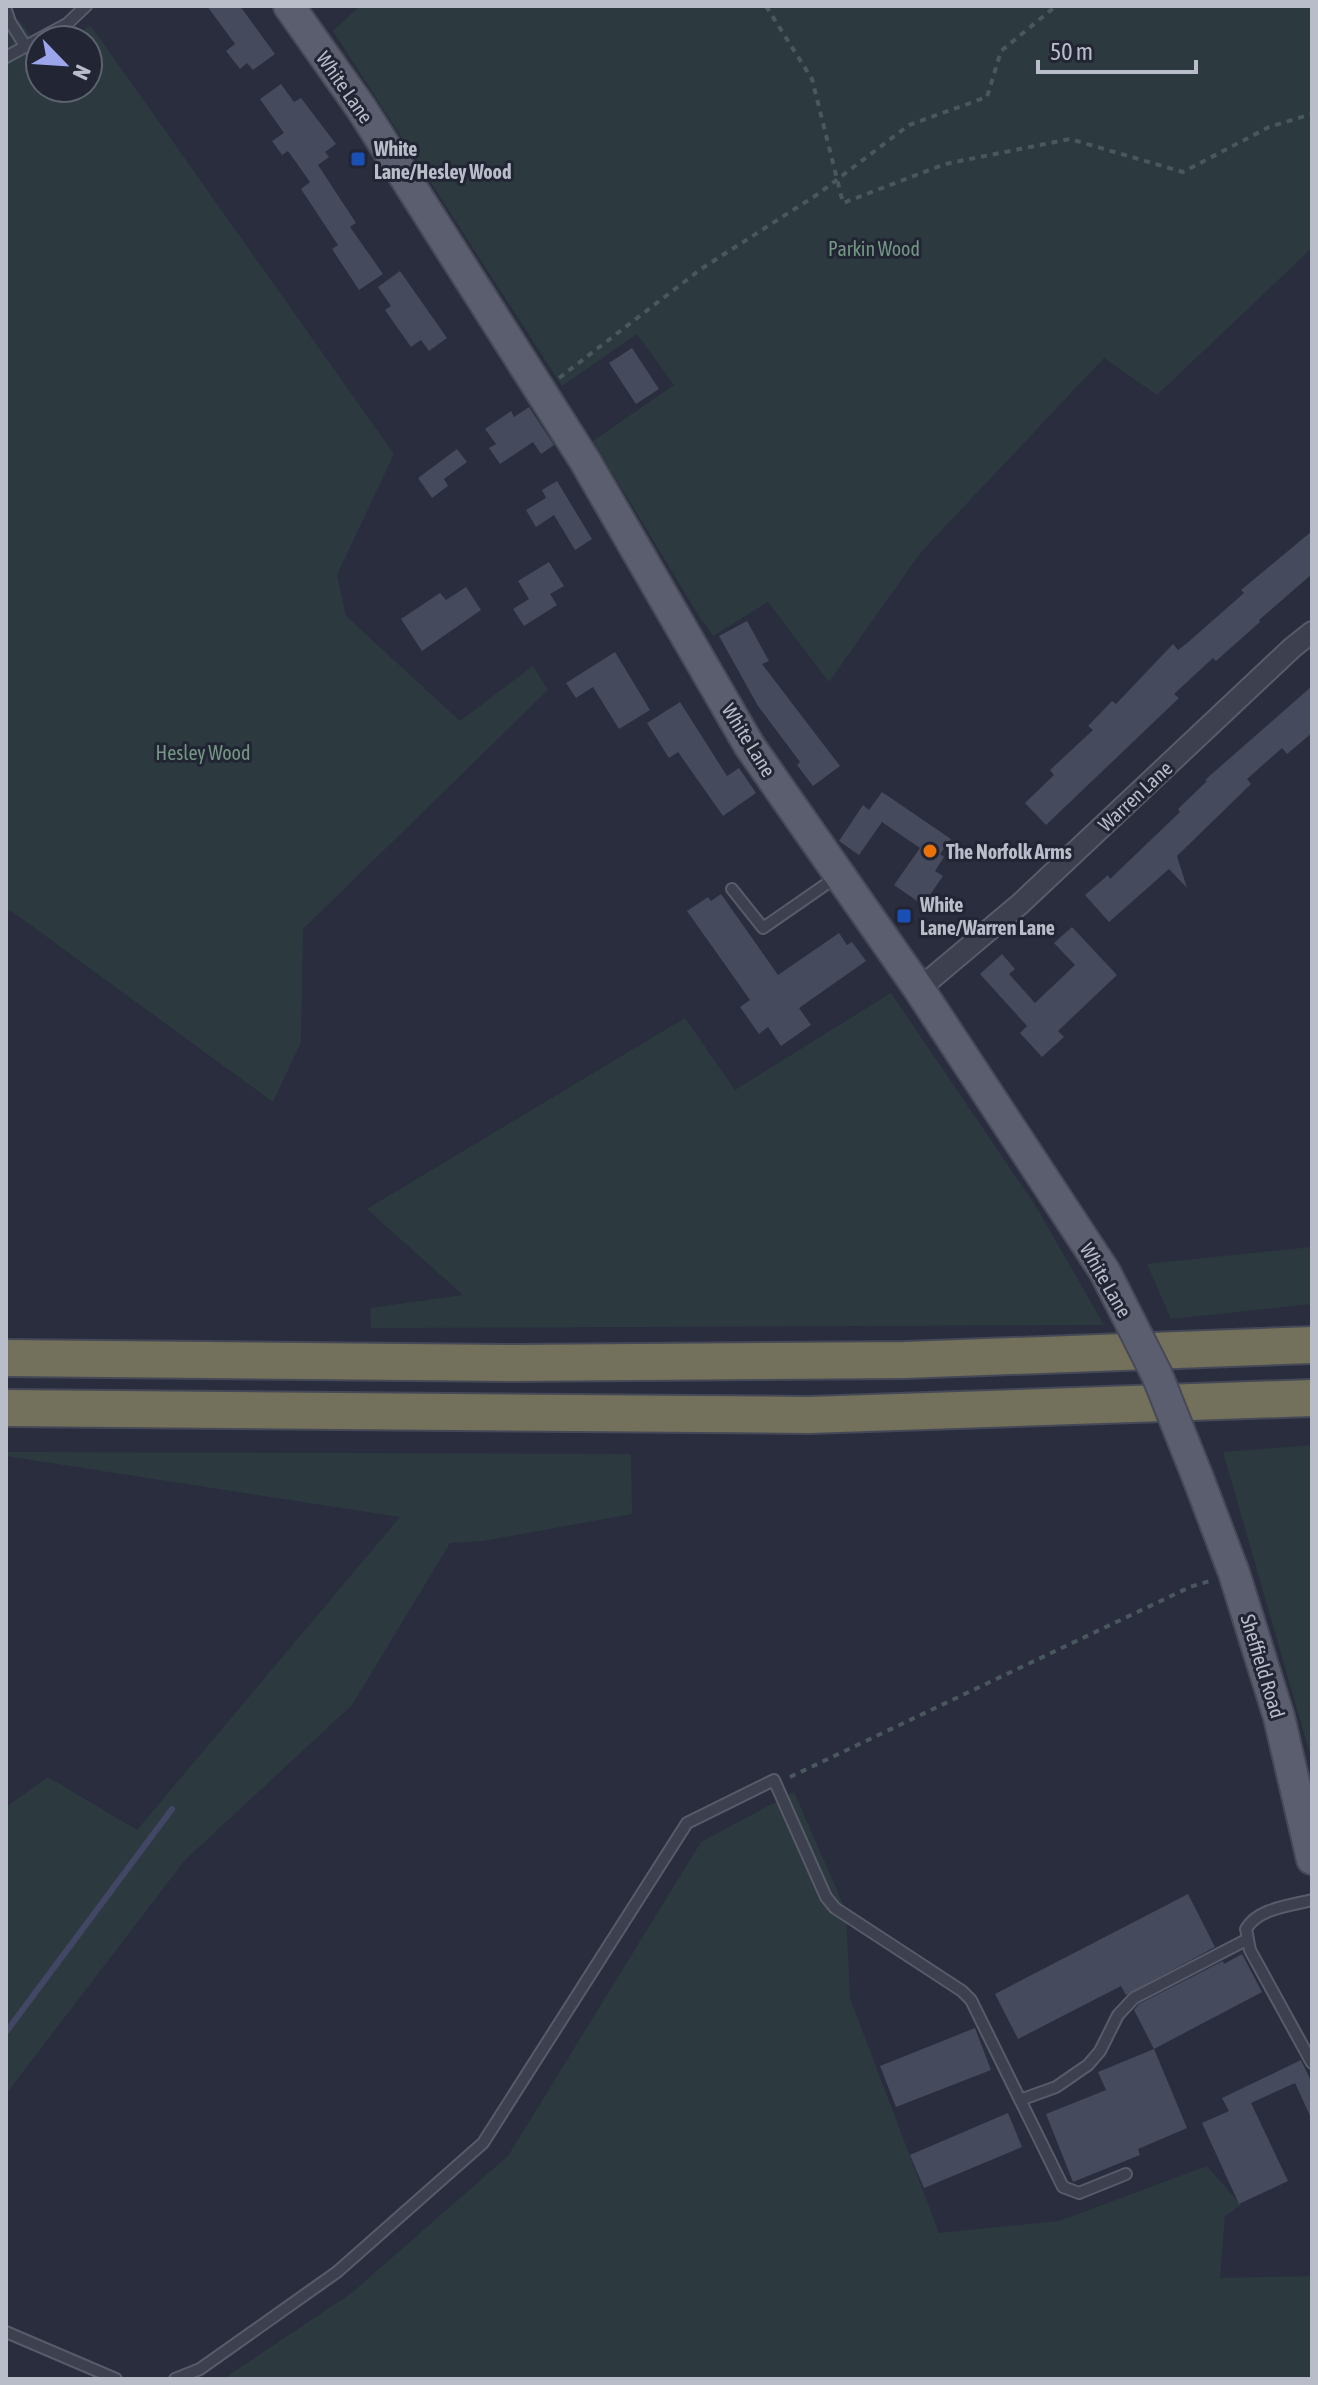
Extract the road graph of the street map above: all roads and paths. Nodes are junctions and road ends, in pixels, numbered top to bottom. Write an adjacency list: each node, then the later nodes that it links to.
1 (86, 6): 6 (lane)
2 (289, 6): 12 (main road, White Lane)
3 (766, 6): 11 (path)
4 (1056, 6): 11 (path)
5 (6, 10): 7 (lane)
6 (67, 24)
7 (24, 44)
8 (24, 48): 9 (lane)
9 (6, 57)
10 (1312, 114): 11 (path)
11 (837, 179): 12 (path)
12 (540, 392): 14 (main road, White Lane)
13 (1312, 632): 16 (street, Warren Lane)
14 (840, 875): 15 (lane); 16 (main road, White Lane)
15 (732, 889)
16 (919, 989): 21 (main road, White Lane, bridge)
17 (1312, 1345): 18 (highway)
18 (6, 1358)
19 (1312, 1398): 20 (highway)
20 (6, 1408)
21 (1198, 1478): 22 (main road, Sheffield Road)
22 (1234, 1573): 23 (path); 24 (main road, Sheffield Road)
23 (774, 1780): 28 (lane); 32 (lane)
24 (1312, 1859)
25 (1312, 1900): 26 (lane)
26 (1248, 1939): 27 (lane); 28 (lane)
27 (1312, 2063)
28 (1020, 2100): 29 (lane)
29 (1126, 2174)
30 (6, 2332): 31 (lane)
31 (116, 2379)
32 (175, 2379)

